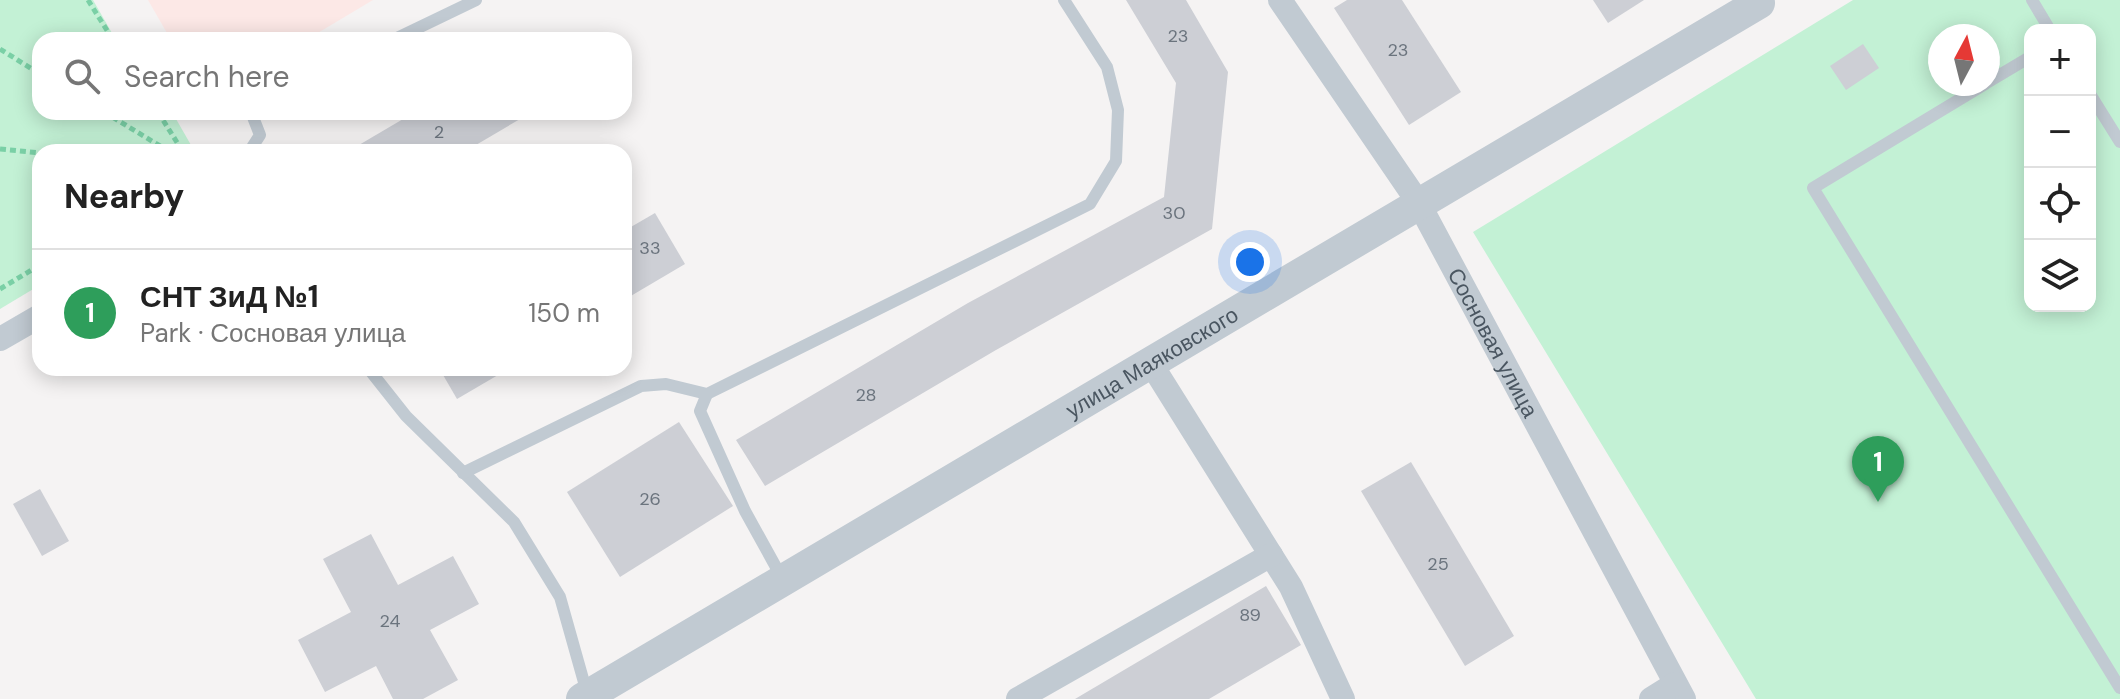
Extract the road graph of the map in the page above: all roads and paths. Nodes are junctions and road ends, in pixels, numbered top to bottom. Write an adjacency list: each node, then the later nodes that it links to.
1 (88, 0): 8 (path)
2 (476, 0): 9 (lane)
3 (1064, 0): 32 (lane)
4 (1280, 0): 25 (street, Сосновая улица)
5 (2032, 0): 7 (lane)
6 (1760, 1): 25 (street, улица Маяковского)
7 (2046, 24)
8 (108, 32)
9 (410, 32)
10 (0, 49): 12 (path)
11 (2024, 61): 13 (lane)
12 (32, 69)
13 (2000, 75)
14 (1965, 96): 36 (lane)
15 (2091, 96): 19 (lane)
16 (117, 120): 20 (path)
17 (163, 120): 21 (path)
18 (254, 120): 22 (lane)
19 (2120, 142)
20 (157, 144)
21 (178, 144)
22 (254, 144)
23 (0, 149): 24 (path)
24 (32, 152)
25 (1418, 202): 30 (street, улица Маяковского); 37 (street, Сосновая улица)
26 (32, 270): 27 (path)
27 (0, 289)
28 (32, 321): 29 (street)
29 (0, 339)
30 (1150, 362): 34 (street); 35 (street, улица Маяковского)
31 (374, 376): 33 (lane)
32 (707, 394): 33 (lane); 35 (lane)
33 (463, 473): 38 (lane)
34 (1271, 555): 39 (street); 40 (street)
35 (784, 581): 38 (street, улица Маяковского)
36 (2120, 688)
37 (1680, 691): 41 (street)
38 (586, 698)
39 (1018, 699)
40 (1343, 699)
41 (1651, 699)

